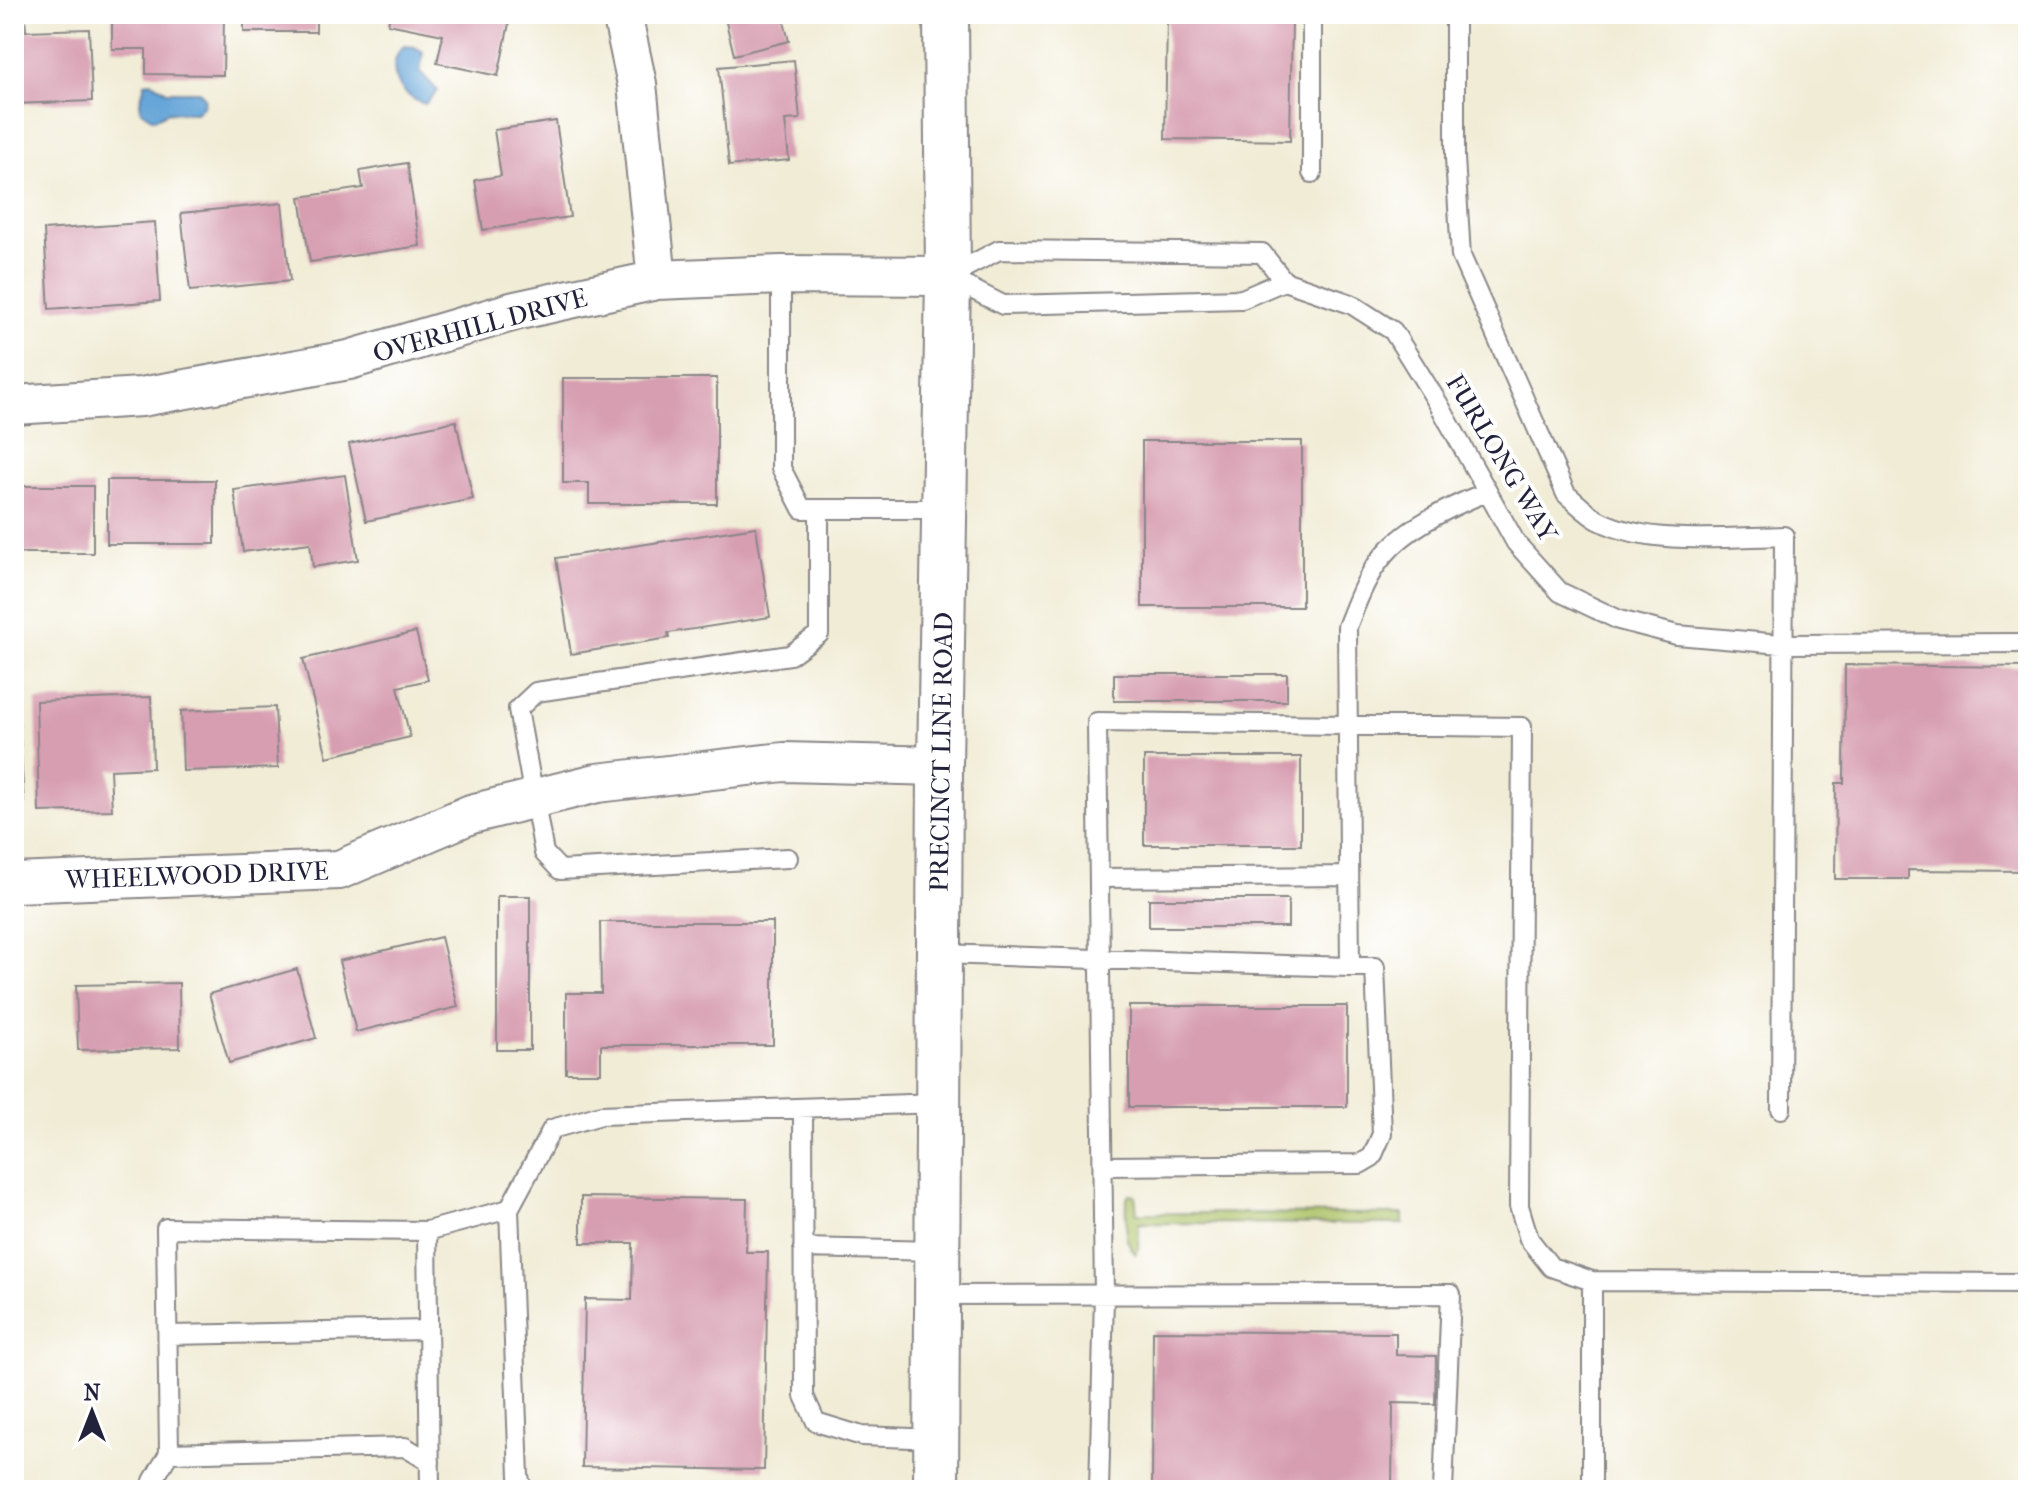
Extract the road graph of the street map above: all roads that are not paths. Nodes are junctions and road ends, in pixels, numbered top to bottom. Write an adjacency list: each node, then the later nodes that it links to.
1 (622, 14): 8 (street)
2 (946, 14): 7 (main road, PRECINCT LINE ROAD)
3 (1308, 14): 5 (lane)
4 (1455, 14): 15 (lane)
5 (1312, 173)
6 (781, 275): 7 (street, OVERHILL DRIVE); 8 (street, OVERHILL DRIVE); 12 (lane)
7 (948, 276): 9 (lane); 9 (lane, FURLONG WAY); 13 (main road, PRECINCT LINE ROAD)
8 (657, 280): 10 (street, OVERHILL DRIVE)
9 (1284, 281): 11 (lane, FURLONG WAY)
10 (14, 405)
11 (1487, 492): 15 (lane, FURLONG WAY); 16 (lane)
12 (819, 509): 13 (lane); 18 (lane)
13 (944, 509): 17 (main road, PRECINCT LINE ROAD)
14 (2028, 643): 15 (lane, FURLONG WAY)
15 (1781, 644): 28 (lane)
16 (1348, 724): 20 (lane); 21 (lane); 34 (lane)
17 (940, 766): 18 (street, WHEELWOOD DRIVE); 23 (main road, PRECINCT LINE ROAD)
18 (535, 798): 19 (lane); 22 (street, WHEELWOOD DRIVE)
19 (788, 858)
20 (1349, 876): 21 (lane); 25 (lane)
21 (1099, 878): 24 (lane)
22 (14, 883)
23 (939, 954): 24 (lane); 26 (main road, PRECINCT LINE ROAD)
24 (1101, 959): 25 (lane); 29 (lane)
25 (1350, 967): 29 (lane)
26 (938, 1103): 27 (lane); 33 (main road, PRECINCT LINE ROAD)
27 (803, 1108): 30 (lane); 32 (lane)
28 (1781, 1109)
29 (1104, 1166): 37 (lane)
30 (509, 1209): 31 (lane); 45 (lane)
31 (427, 1231): 38 (lane); 39 (lane)
32 (803, 1248): 33 (lane); 40 (lane)
33 (938, 1251): 36 (main road, PRECINCT LINE ROAD)
34 (1592, 1281): 35 (lane); 49 (lane)
35 (2028, 1283)
36 (937, 1295): 37 (lane); 40 (main road, PRECINCT LINE ROAD)
37 (1104, 1296): 47 (lane); 48 (lane)
38 (428, 1330): 39 (lane); 42 (lane)
39 (168, 1335): 41 (lane)
40 (936, 1439): 46 (main road, PRECINCT LINE ROAD)
41 (169, 1453): 42 (lane); 43 (lane)
42 (430, 1462): 44 (lane)
43 (154, 1490)
44 (430, 1490)
45 (522, 1490)
46 (936, 1490)
47 (1099, 1490)
48 (1443, 1490)
49 (1592, 1490)

